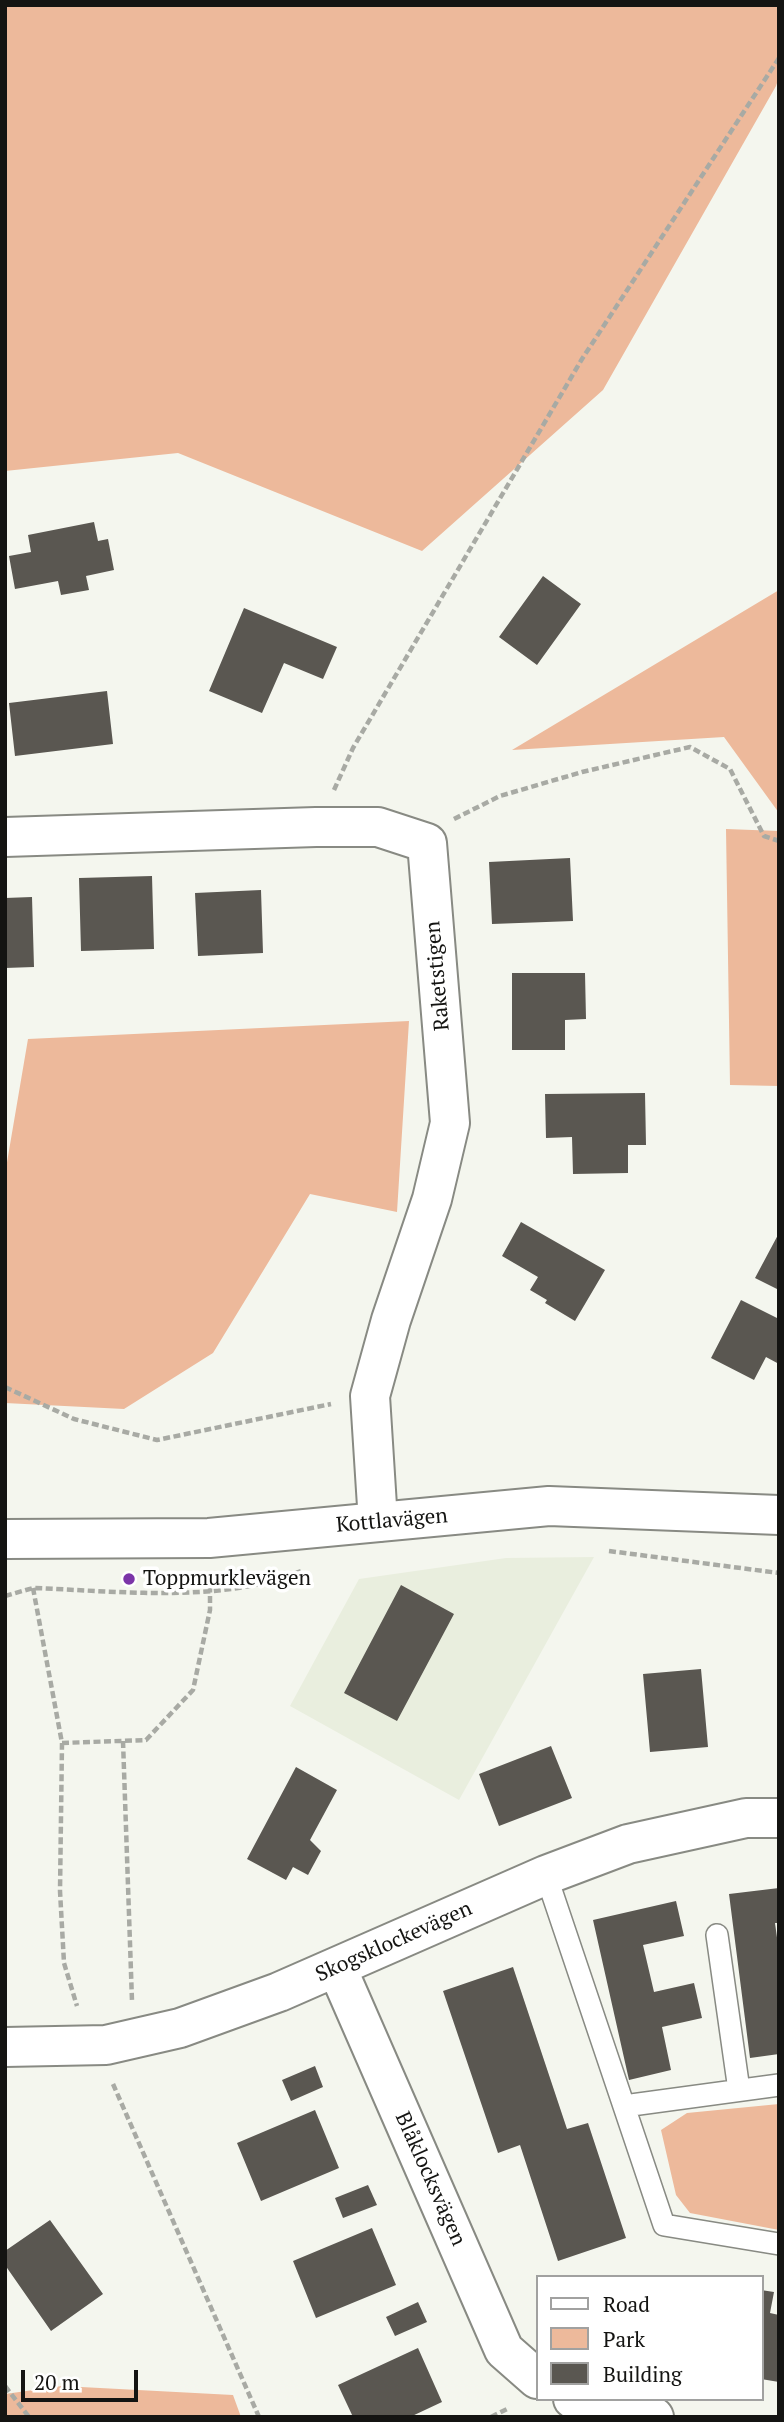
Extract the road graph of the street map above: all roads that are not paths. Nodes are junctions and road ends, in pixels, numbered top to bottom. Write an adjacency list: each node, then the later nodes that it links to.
1 (5, 837): 3 (street, Raketstigen)
2 (779, 1515): 3 (street, Kottlavägen)
3 (378, 1522): 4 (street, Kottlavägen)
4 (5, 1539)
5 (779, 1818): 6 (street, Skogsklockevägen)
6 (547, 1875): 8 (street, Skogsklockevägen); 12 (lane)
7 (717, 1935): 11 (lane)
8 (337, 1968): 9 (street, Skogsklockevägen); 14 (street, Blåklocksvägen)
9 (5, 2047)
10 (779, 2085): 11 (lane)
11 (739, 2090): 12 (lane)
12 (624, 2106): 13 (lane)
13 (779, 2244)
14 (536, 2378)
15 (578, 2401): 16 (street)
16 (654, 2417)

